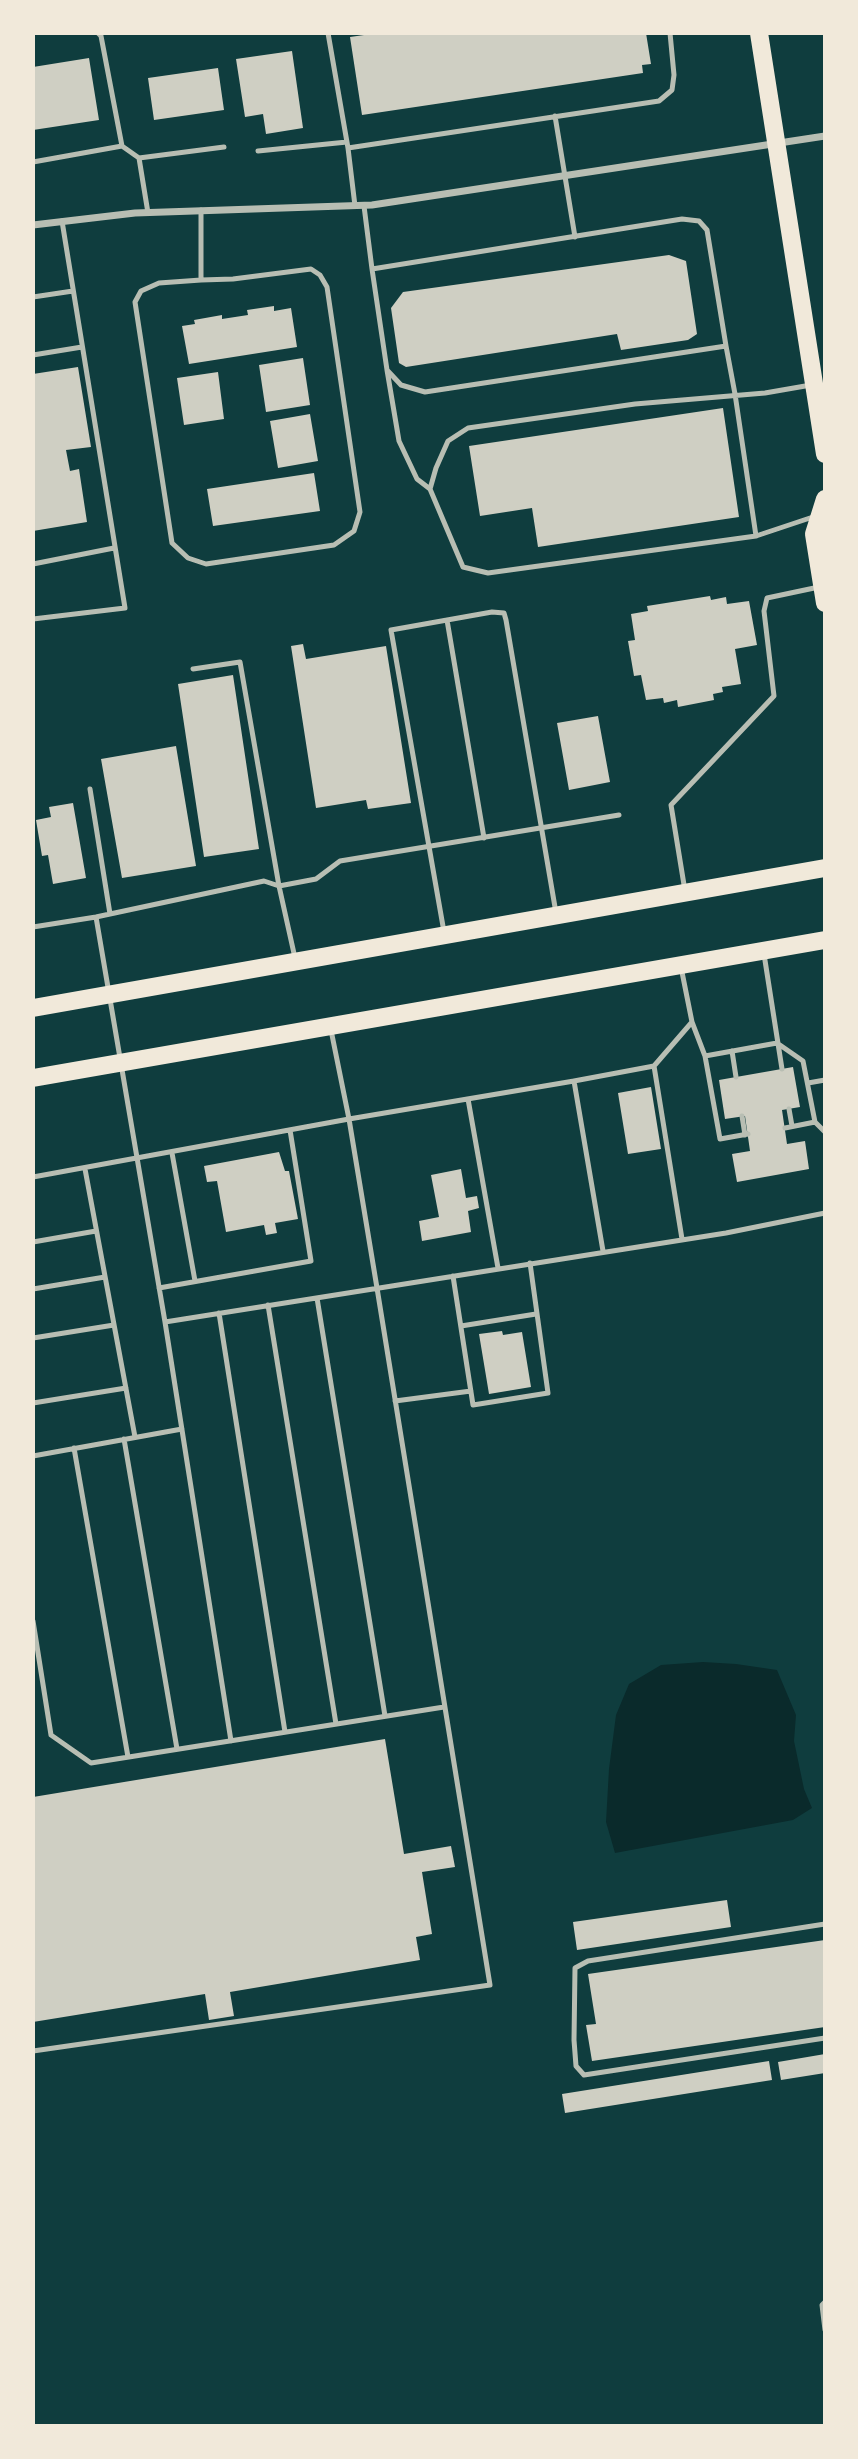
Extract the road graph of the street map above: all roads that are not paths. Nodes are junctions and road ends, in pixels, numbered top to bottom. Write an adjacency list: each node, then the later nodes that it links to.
1 (98, 33): 9 (lane)
2 (328, 33): 8 (lane)
3 (670, 33): 5 (lane)
4 (759, 33): 7 (main road)
5 (555, 116): 8 (lane); 14 (lane)
6 (825, 136): 7 (street)
7 (777, 143): 14 (street); 30 (main road)
8 (348, 145): 11 (lane); 15 (lane)
9 (122, 146): 12 (lane); 13 (lane)
10 (224, 147): 12 (lane)
11 (258, 151)
12 (139, 158): 18 (lane)
13 (33, 162)
14 (565, 176): 16 (street); 21 (lane)
15 (355, 206): 16 (street); 17 (street)
16 (364, 206): 22 (lane)
17 (201, 211): 18 (street); 23 (lane)
18 (148, 213): 19 (street)
19 (62, 221): 20 (street); 24 (lane)
20 (33, 225)
21 (575, 237): 22 (lane); 26 (lane)
22 (372, 270): 29 (lane)
23 (201, 280): 23 (lane)
24 (73, 291): 25 (lane); 27 (lane)
25 (33, 297)
26 (726, 346): 29 (lane); 31 (lane)
27 (82, 347): 28 (lane); 36 (lane)
28 (33, 355)
29 (387, 370): 33 (lane)
30 (813, 385): 31 (lane); 32 (main road)
31 (735, 394): 33 (lane); 35 (lane)
32 (825, 454)
33 (430, 489): 35 (lane)
34 (822, 507): 35 (lane); 38 (main road)
35 (757, 536)
36 (114, 548): 37 (lane); 39 (lane)
37 (33, 564)
38 (823, 594): 49 (lane)
39 (33, 619)
40 (447, 620): 44 (lane); 45 (lane); 46 (lane)
41 (193, 669): 48 (lane)
42 (90, 789): 50 (lane)
43 (619, 815): 44 (lane)
44 (541, 828): 45 (lane); 51 (lane)
45 (484, 838): 46 (lane)
46 (430, 847): 48 (lane); 54 (lane)
47 (825, 868): 49 (main road)
48 (279, 886): 50 (lane); 57 (lane)
49 (685, 893): 51 (main road)
50 (110, 914): 52 (lane)
51 (557, 916): 54 (main road)
52 (96, 917): 53 (lane); 59 (lane)
53 (33, 927)
54 (444, 936): 57 (main road)
55 (825, 940): 56 (main road)
56 (763, 951): 58 (main road); 63 (lane)
57 (296, 962): 59 (main road)
58 (681, 965): 61 (lane); 62 (main road)
59 (109, 996): 60 (main road); 66 (lane)
60 (33, 1009)
61 (692, 1022): 65 (lane); 67 (lane)
62 (330, 1027): 66 (main road); 77 (lane)
63 (777, 1043): 64 (lane); 68 (lane); 73 (lane)
64 (732, 1052): 65 (lane); 69 (lane)
65 (705, 1056): 76 (lane)
66 (121, 1064): 70 (main road); 84 (lane)
67 (654, 1066): 72 (lane); 89 (lane)
68 (782, 1069)
69 (736, 1077)
70 (33, 1078)
71 (825, 1080): 73 (lane)
72 (574, 1081): 74 (lane); 91 (lane)
73 (807, 1083): 78 (lane)
74 (468, 1099): 77 (lane); 93 (lane)
75 (789, 1109): 79 (lane)
76 (742, 1116)
77 (349, 1119): 81 (lane); 98 (lane)
78 (815, 1122): 79 (lane); 82 (lane)
79 (792, 1126): 80 (lane)
80 (785, 1128)
81 (290, 1130): 83 (lane); 96 (lane)
82 (825, 1132)
83 (172, 1153): 84 (lane); 96 (lane)
84 (137, 1159): 85 (lane); 97 (lane)
85 (85, 1169): 86 (lane); 88 (lane)
86 (33, 1177)
87 (825, 1213): 89 (lane)
88 (96, 1231): 90 (lane); 95 (lane)
89 (682, 1239): 91 (lane)
90 (33, 1242)
91 (603, 1251): 92 (lane)
92 (530, 1263): 93 (lane); 103 (lane)
93 (498, 1268): 94 (lane)
94 (453, 1276): 98 (lane); 106 (lane)
95 (105, 1277): 99 (lane); 105 (lane)
96 (195, 1282): 97 (lane)
97 (159, 1288): 104 (lane)
98 (377, 1288): 100 (lane); 110 (lane)
99 (33, 1289)
100 (317, 1298): 101 (lane); 119 (lane)
101 (268, 1305): 102 (lane); 120 (lane)
102 (219, 1313): 104 (lane); 121 (lane)
103 (536, 1314): 106 (lane); 109 (lane)
104 (165, 1322): 112 (lane)
105 (114, 1325): 107 (lane); 108 (lane)
106 (461, 1326): 109 (lane)
107 (33, 1338)
108 (126, 1388): 111 (lane); 113 (lane)
109 (471, 1391): 110 (lane)
110 (395, 1401): 118 (lane)
111 (33, 1403)
112 (182, 1429): 113 (lane); 122 (lane)
113 (135, 1437): 114 (lane)
114 (124, 1440): 115 (lane); 123 (lane)
115 (74, 1448): 116 (lane); 124 (lane)
116 (33, 1456)
117 (33, 1621): 124 (lane)
118 (444, 1707): 119 (lane); 127 (lane)
119 (386, 1716): 120 (lane)
120 (337, 1724): 121 (lane)
121 (285, 1732): 122 (lane)
122 (231, 1741): 123 (lane)
123 (177, 1749): 124 (lane)
124 (128, 1757)
125 (825, 1924): 126 (lane)
126 (825, 2038)
127 (33, 2052)
128 (825, 2302): 129 (lane)
129 (825, 2330)

